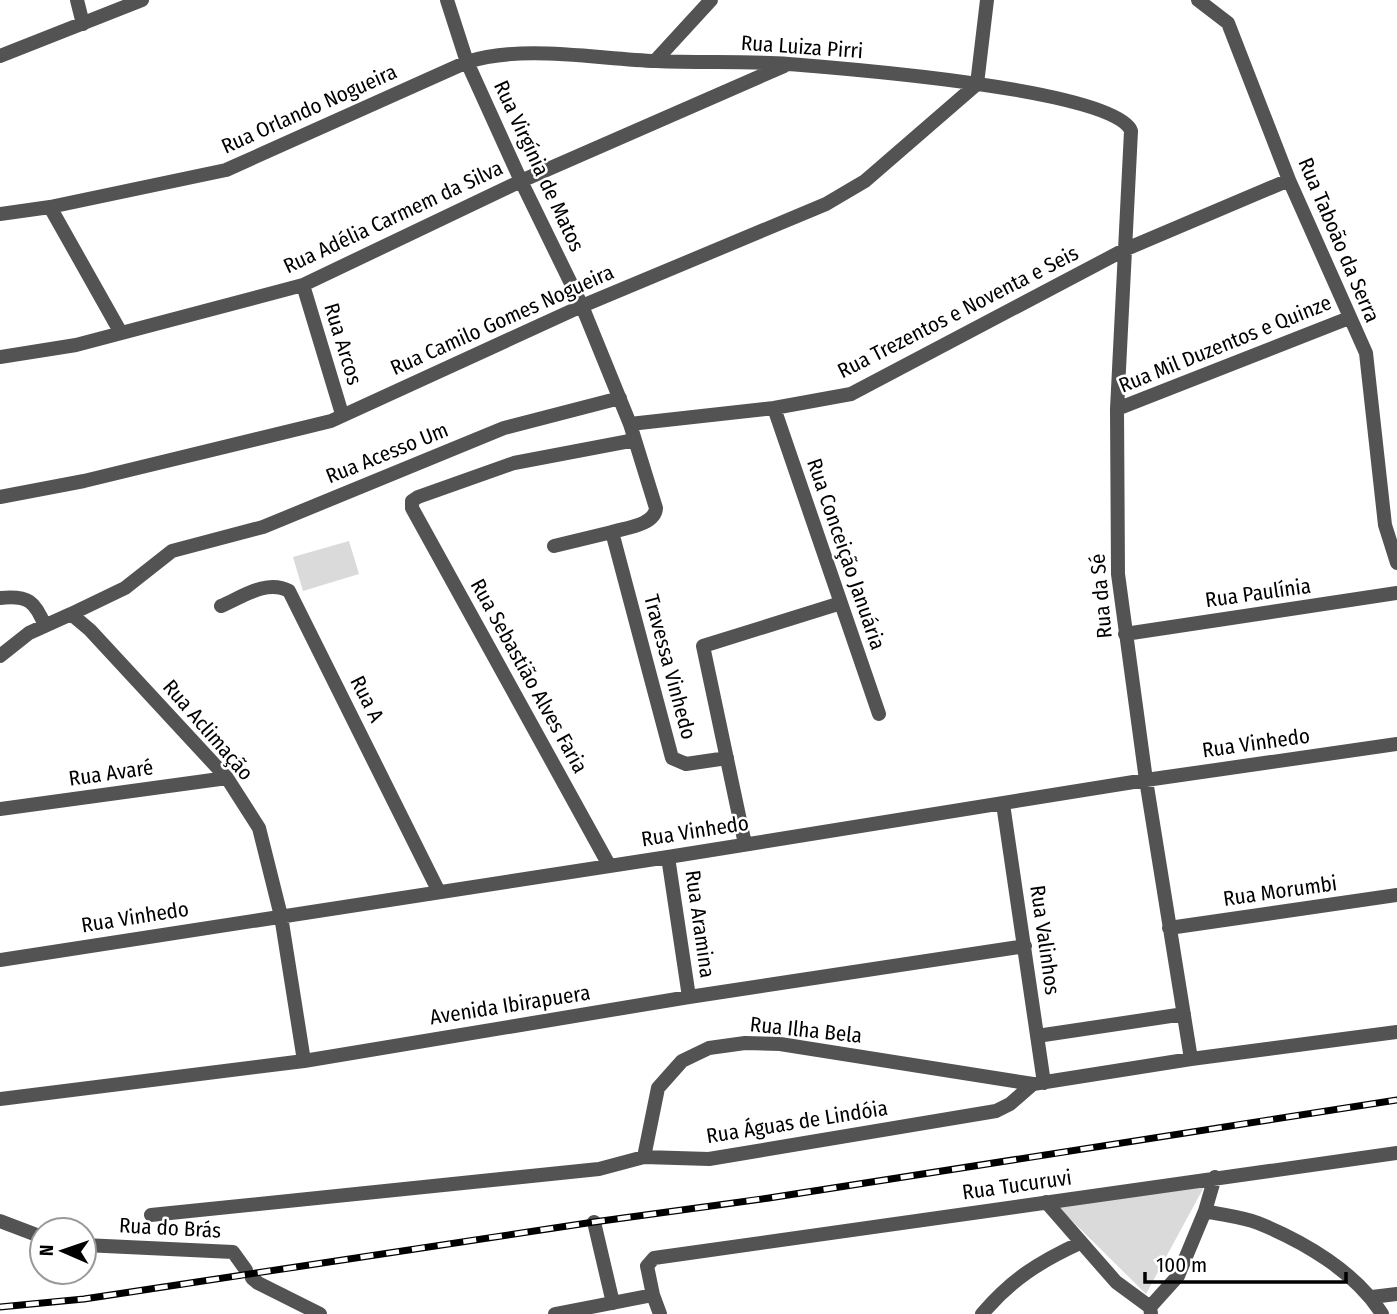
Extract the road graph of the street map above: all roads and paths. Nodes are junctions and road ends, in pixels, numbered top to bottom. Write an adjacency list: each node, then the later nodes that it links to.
1 (77, 0): 7 (street)
2 (142, 0): 7 (street)
3 (447, 0): 10 (street, Rua Virgínia de Matos)
4 (711, 0): 9 (street)
5 (987, 0): 12 (street)
6 (1198, 0): 14 (street, Rua Taboão da Serra)
7 (83, 24): 8 (street)
8 (0, 56)
9 (655, 61): 10 (street, Rua Luiza Pirri); 11 (street, Rua Luiza Pirri)
10 (467, 62): 15 (street, Rua Virgínia de Matos); 16 (street, Rua Orlando Nogueira)
11 (788, 64): 12 (street, Rua Luiza Pirri); 15 (street, Rua Adélia Carmem da Silva)
12 (977, 84): 13 (street, Rua Luiza Pirri); 20 (street, Rua Camilo Gomes Nogueira)
13 (1128, 124): 18 (street, Rua da Sé)
14 (1289, 180): 18 (street, Rua Trezentos e Noventa e Seis); 21 (street, Rua Taboão da Serra)
15 (521, 181): 19 (street, Rua Adélia Carmem da Silva); 20 (street, Rua Virgínia de Matos)
16 (50, 207): 17 (street, Rua Orlando Nogueira); 22 (street)
17 (0, 214)
18 (1124, 250): 25 (street, Rua Trezentos e Noventa e Seis); 26 (street, Rua da Sé)
19 (303, 285): 22 (street, Rua Adélia Carmem da Silva); 27 (street, Rua Arcos)
20 (582, 306): 24 (street, Rua Virgínia de Matos); 27 (street, Rua Camilo Gomes Nogueira)
21 (1349, 318): 26 (street, Rua Mil Duzentos e Quinze); 33 (street, Rua Taboão da Serra)
22 (121, 333): 23 (street, Rua Adélia Carmem da Silva)
23 (0, 357)
24 (620, 398): 28 (street, Rua Virgínia de Matos); 38 (street, Rua Acesso Um)
25 (774, 408): 28 (street, Rua Trezentos e Noventa e Seis); 36 (street, Rua Conceição Januária)
26 (1117, 409): 40 (street, Rua da Sé)
27 (342, 414): 30 (street, Rua Camilo Gomes Nogueira)
28 (630, 425): 29 (street)
29 (635, 440): 31 (street); 51 (street, Rua Sebastião Alves Faria)
30 (0, 497)
31 (612, 532): 32 (street); 44 (street, Travessa Vinhedo)
32 (554, 546)
33 (1397, 563)
34 (1397, 593): 40 (street, Rua Paulínia)
35 (0, 598): 39 (street)
36 (841, 603): 42 (street, Rua Conceição Januária); 44 (street)
37 (221, 606): 52 (street, Rua A)
38 (71, 614): 39 (street); 45 (street, Rua Aclimação)
39 (45, 626): 41 (street)
40 (1125, 634): 46 (street, Rua da Sé)
41 (0, 656)
42 (878, 714)
43 (1397, 744): 46 (street, Rua Vinhedo)
44 (727, 758): 49 (street)
45 (227, 778): 48 (street, Rua Avaré); 54 (street, Rua Aclimação)
46 (1146, 780): 47 (street, Rua Vinhedo); 55 (street, Rua da Sé)
47 (1003, 804): 49 (street, Rua Vinhedo); 56 (street, Rua Valinhos)
48 (0, 809)
49 (745, 844): 50 (street, Rua Vinhedo)
50 (668, 857): 51 (street, Rua Vinhedo); 58 (street, Rua Aramina)
51 (609, 865): 52 (street, Rua Vinhedo)
52 (439, 892): 54 (street, Rua Vinhedo)
53 (1397, 895): 55 (street, Rua Morumbi)
54 (281, 916): 57 (street, Rua Vinhedo); 63 (street, Rua Aclimação)
55 (1169, 928): 59 (street, Rua da Sé)
56 (1025, 946): 58 (street, Avenida Ibirapuera); 61 (street, Rua Valinhos)
57 (0, 960)
58 (689, 997): 63 (street, Avenida Ibirapuera)
59 (1184, 1014): 61 (street); 62 (street, Rua da Sé)
60 (1397, 1032): 62 (street, Rua Águas de Lindóia)
61 (1037, 1036): 64 (street, Rua Valinhos)
62 (1191, 1059): 64 (street, Rua Águas de Lindóia)
63 (304, 1060): 65 (street, Avenida Ibirapuera)
64 (1039, 1084): 67 (street, Rua Águas de Lindóia); 67 (street, Rua Ilha Bela)
65 (0, 1099)
66 (1397, 1153): 68 (street, Rua Tucuruvi)
67 (644, 1157): 71 (street, Rua Águas de Lindóia)
68 (1215, 1177): 69 (street, Rua Tucuruvi); 70 (street)
69 (1046, 1202): 75 (street); 78 (street, Rua Tucuruvi)
70 (1205, 1211): 79 (street); 81 (street)
71 (151, 1215)
72 (0, 1221): 74 (street)
73 (594, 1222): 80 (street)
74 (28, 1232)
75 (1080, 1243): 81 (street); 85 (street)
76 (98, 1246): 82 (street, Rua do Brás)
77 (1397, 1294): 79 (street)
78 (653, 1295): 80 (street); 84 (street)
79 (1372, 1297): 86 (street)
80 (613, 1303): 83 (street)
81 (1151, 1310)
82 (320, 1314)
83 (555, 1314)
84 (660, 1314)
85 (982, 1314)
86 (1382, 1314)

